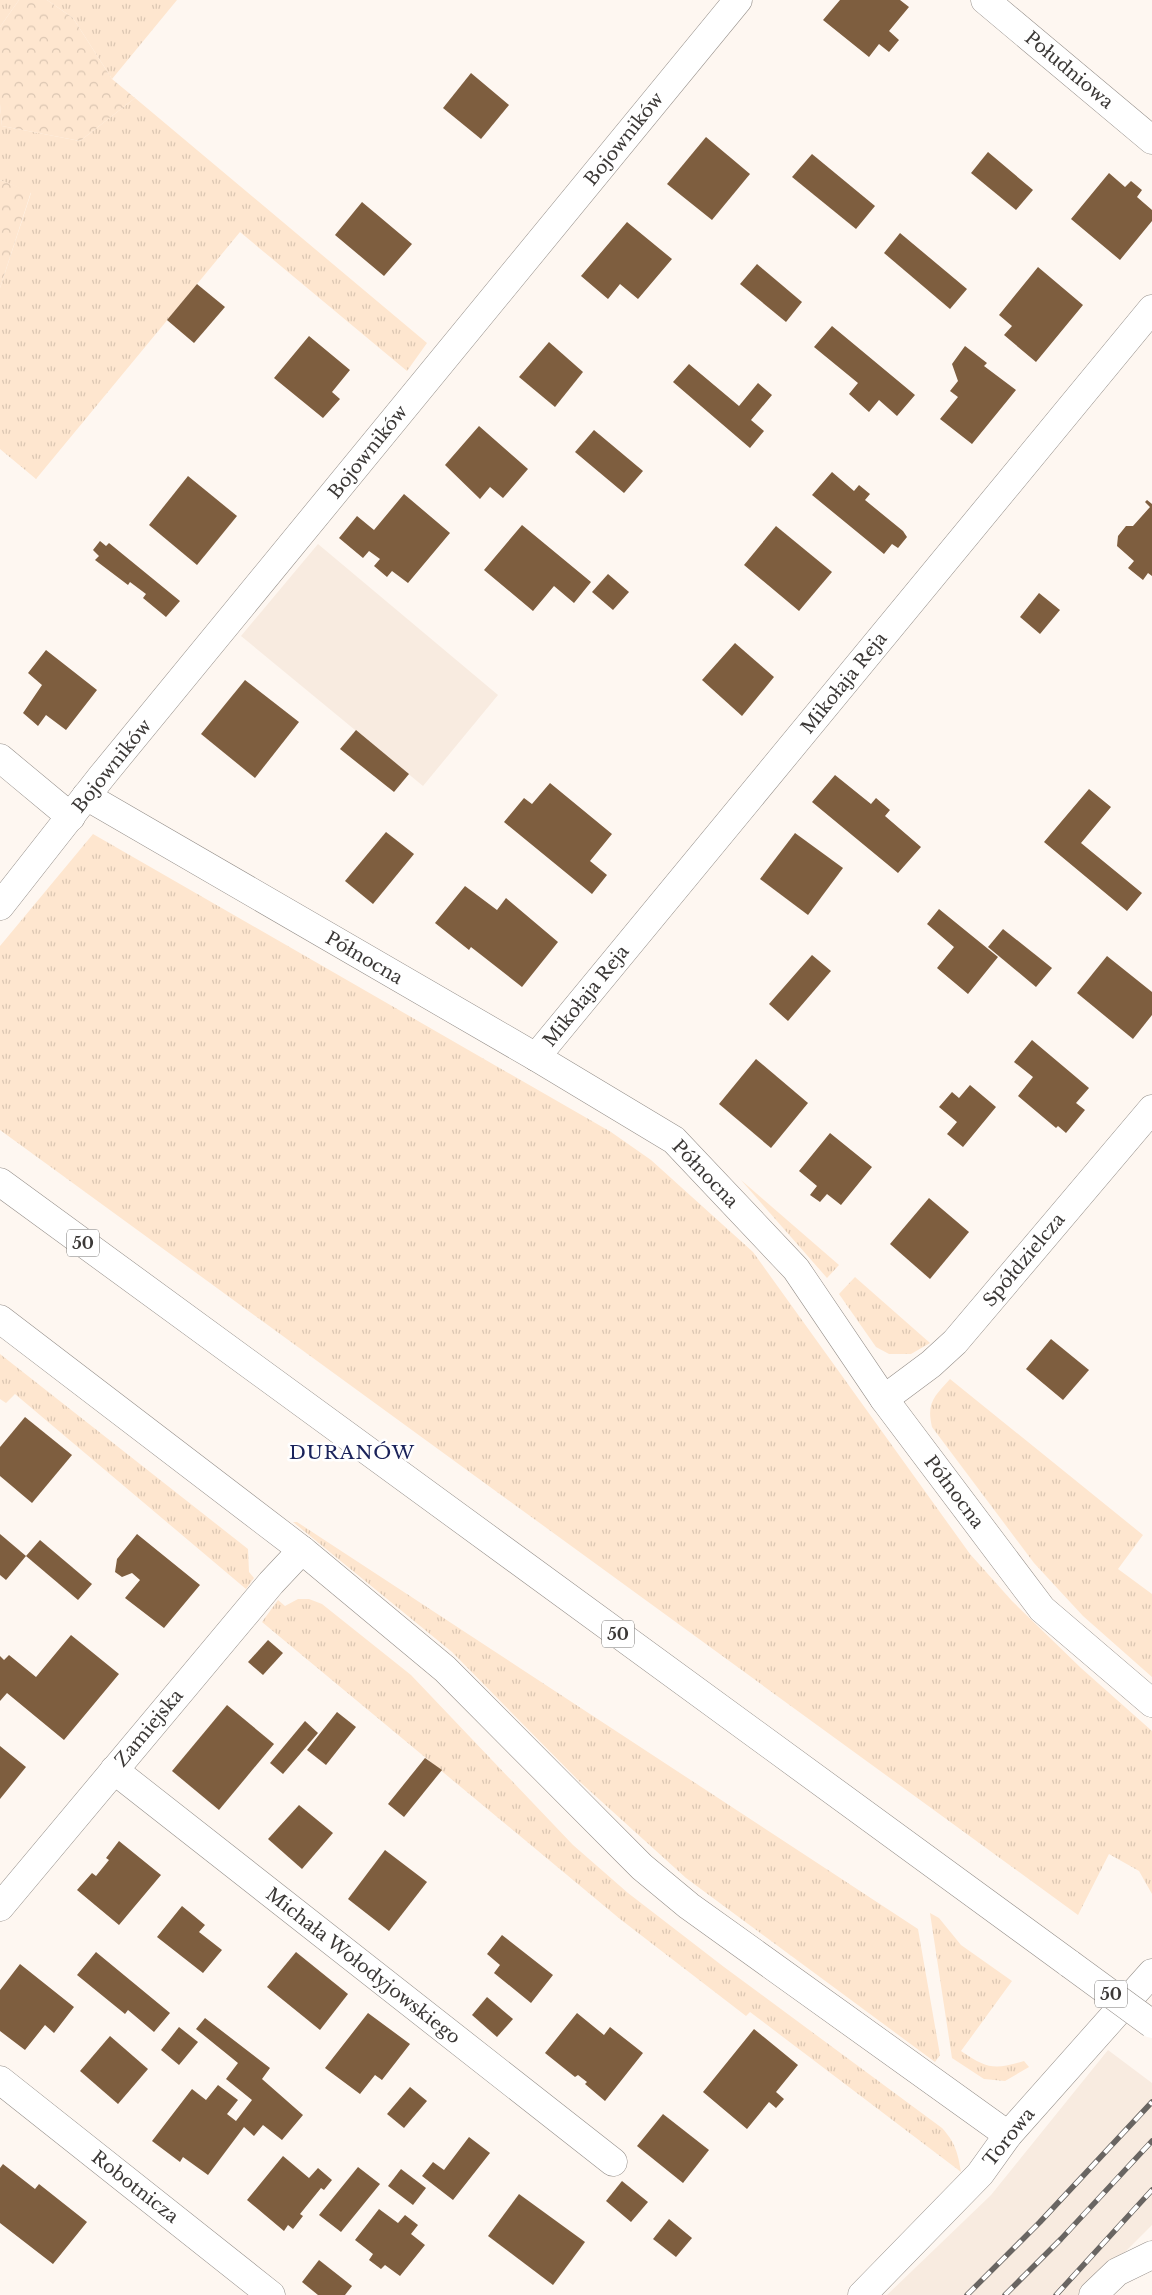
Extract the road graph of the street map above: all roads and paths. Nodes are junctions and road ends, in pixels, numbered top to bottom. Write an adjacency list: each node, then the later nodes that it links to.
1 (738, 0): 6 (street, Bojowników)
2 (985, 0): 3 (street, Południowa)
3 (1152, 140)
4 (1152, 309): 8 (street, Mikołaja Reja)
5 (0, 758): 6 (street, Północna)
6 (78, 806): 7 (street, Bojowników); 8 (street, Północna)
7 (0, 906)
8 (536, 1057): 12 (street, Północna)
9 (1152, 1109): 12 (street, Spółdzielcza)
10 (0, 1182): 18 (street, 50, bridge)
11 (0, 1319): 13 (street)
12 (884, 1399): 14 (street, Północna)
13 (302, 1550): 15 (street, Zamiejska); 20 (street)
14 (1152, 1703)
15 (114, 1770): 16 (street, Zamiejska); 21 (street, Michała Wołodyjowskiego)
16 (0, 1907)
17 (1152, 1973): 20 (street, Torowa)
18 (1152, 2024)
19 (0, 2080): 23 (street, Robotnicza)
20 (1008, 2135): 24 (street, Torowa)
21 (613, 2162)
22 (1152, 2255): 25 (street)
23 (271, 2295)
24 (862, 2295)
25 (1093, 2295)

